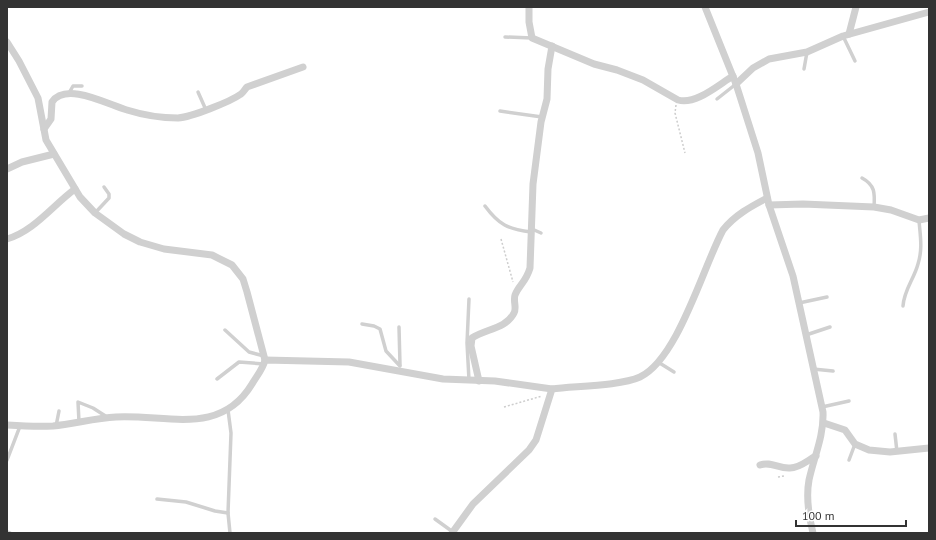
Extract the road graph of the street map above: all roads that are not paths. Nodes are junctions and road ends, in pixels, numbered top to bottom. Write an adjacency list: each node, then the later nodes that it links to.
1 (529, 7): 7 (street)
2 (705, 7): 14 (street)
3 (856, 7): 5 (street)
4 (929, 12): 5 (street)
5 (846, 35): 10 (street); 11 (lane)
6 (505, 37): 7 (lane)
7 (532, 38): 9 (street)
8 (7, 42): 23 (street)
9 (552, 46): 14 (street); 22 (street)
10 (807, 52): 13 (lane); 15 (street)
11 (855, 61)
12 (303, 67): 20 (street)
13 (804, 69)
14 (733, 76): 15 (street)
15 (736, 84): 19 (lane); 29 (street)
16 (82, 86): 18 (lane)
17 (198, 92): 20 (lane)
18 (70, 93): 20 (street); 23 (street)
19 (717, 98)
20 (206, 110)
21 (500, 110): 22 (lane)
22 (542, 117): 35 (street)
23 (44, 129): 24 (street)
24 (54, 154): 25 (street); 28 (street)
25 (7, 169)
26 (862, 178): 31 (lane)
27 (104, 187): 32 (lane)
28 (74, 190): 32 (street); 37 (street)
29 (768, 201): 31 (street); 40 (street); 48 (street)
30 (485, 206): 35 (lane)
31 (874, 207): 34 (street)
32 (95, 213): 47 (street)
33 (929, 218): 34 (street)
34 (919, 220): 41 (lane)
35 (531, 230): 36 (lane); 55 (street)
36 (541, 233)
37 (7, 239)
38 (827, 297): 40 (lane)
39 (469, 299): 54 (lane)
40 (799, 303): 46 (street)
41 (904, 306)
42 (362, 324): 49 (lane)
43 (399, 327): 49 (lane)
44 (830, 327): 46 (lane)
45 (225, 330): 47 (lane)
46 (806, 335): 50 (street)
47 (265, 360): 49 (street); 53 (lane); 59 (street)
48 (658, 362): 52 (lane); 56 (street)
49 (400, 368): 54 (street)
50 (813, 369): 51 (lane); 58 (street)
51 (833, 371)
52 (674, 372)
53 (217, 379)
54 (469, 381): 55 (street)
55 (479, 381): 56 (street)
56 (552, 391): 79 (street)
57 (848, 402): 58 (lane)
58 (822, 407): 63 (street)
59 (228, 410): 61 (street); 76 (lane)
60 (59, 411): 66 (lane)
61 (108, 418): 62 (street); 62 (lane)
62 (80, 422): 66 (street)
63 (824, 423): 68 (street); 71 (street)
64 (7, 425): 65 (street)
65 (20, 426): 66 (street); 72 (lane)
66 (56, 426)
67 (895, 434): 70 (lane)
68 (855, 444): 70 (street); 73 (lane)
69 (929, 448): 70 (street)
70 (896, 452)
71 (816, 456): 74 (street); 80 (street)
72 (7, 460)
73 (849, 460)
74 (760, 465)
75 (157, 499): 76 (lane)
76 (228, 513): 82 (lane)
77 (435, 519): 79 (lane)
78 (7, 532): 81 (lane)
79 (453, 532)
80 (813, 532)
81 (10, 533)
82 (230, 533)

